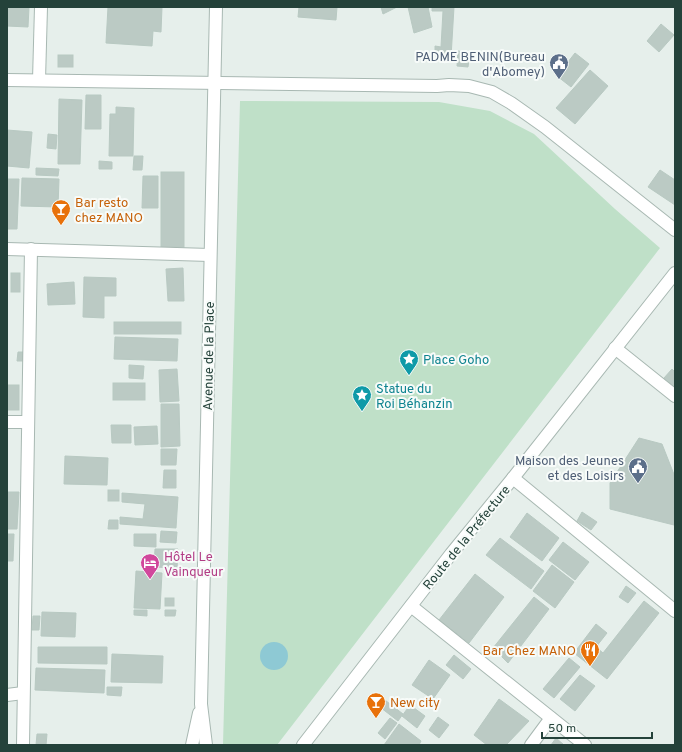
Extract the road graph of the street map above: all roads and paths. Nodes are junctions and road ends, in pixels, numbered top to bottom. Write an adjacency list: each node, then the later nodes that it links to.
1 (41, 7): 4 (street)
2 (216, 7): 5 (street, Avenue de la Place)
3 (7, 80): 4 (street)
4 (39, 80): 5 (street)
5 (214, 82): 6 (street); 9 (street, Avenue de la Place)
6 (675, 230)
7 (7, 249): 8 (street)
8 (31, 250): 9 (street); 14 (street)
9 (210, 256): 20 (street, Avenue de la Place)
10 (675, 273): 11 (street, Route de la Préfecture)
11 (615, 348): 12 (street); 15 (street, Route de la Préfecture)
12 (675, 396)
13 (7, 422): 14 (street)
14 (28, 422): 18 (street)
15 (514, 478): 16 (street, Route de la Préfecture); 17 (street)
16 (411, 606): 21 (street); 25 (street, Route de la Préfecture)
17 (675, 610)
18 (23, 693): 19 (street); 22 (street)
19 (7, 695)
20 (201, 704): 23 (street, Avenue de la Place); 24 (street, Avenue de la Place)
21 (551, 718): 26 (street); 27 (street)
22 (23, 745)
23 (192, 745)
24 (206, 745)
25 (303, 745)
26 (531, 745)
27 (585, 745)

